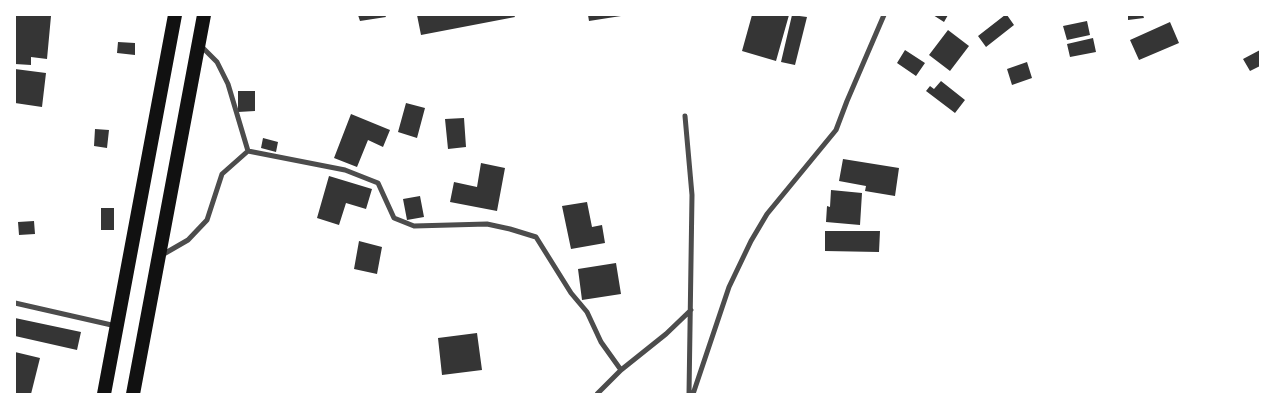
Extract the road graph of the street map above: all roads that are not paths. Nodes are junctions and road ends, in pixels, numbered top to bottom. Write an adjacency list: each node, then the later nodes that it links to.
1 (175, 15): 10 (highway)
2 (204, 15): 4 (highway)
3 (884, 15): 15 (street)
4 (199, 44): 6 (street); 7 (highway)
5 (685, 116): 9 (street)
6 (248, 151): 7 (street); 11 (street)
7 (159, 256): 13 (highway)
8 (15, 303): 10 (street)
9 (691, 310): 11 (street); 15 (street)
10 (116, 326): 12 (highway)
11 (621, 370): 14 (street)
12 (104, 394)
13 (133, 394)
14 (597, 394)
15 (691, 394)

